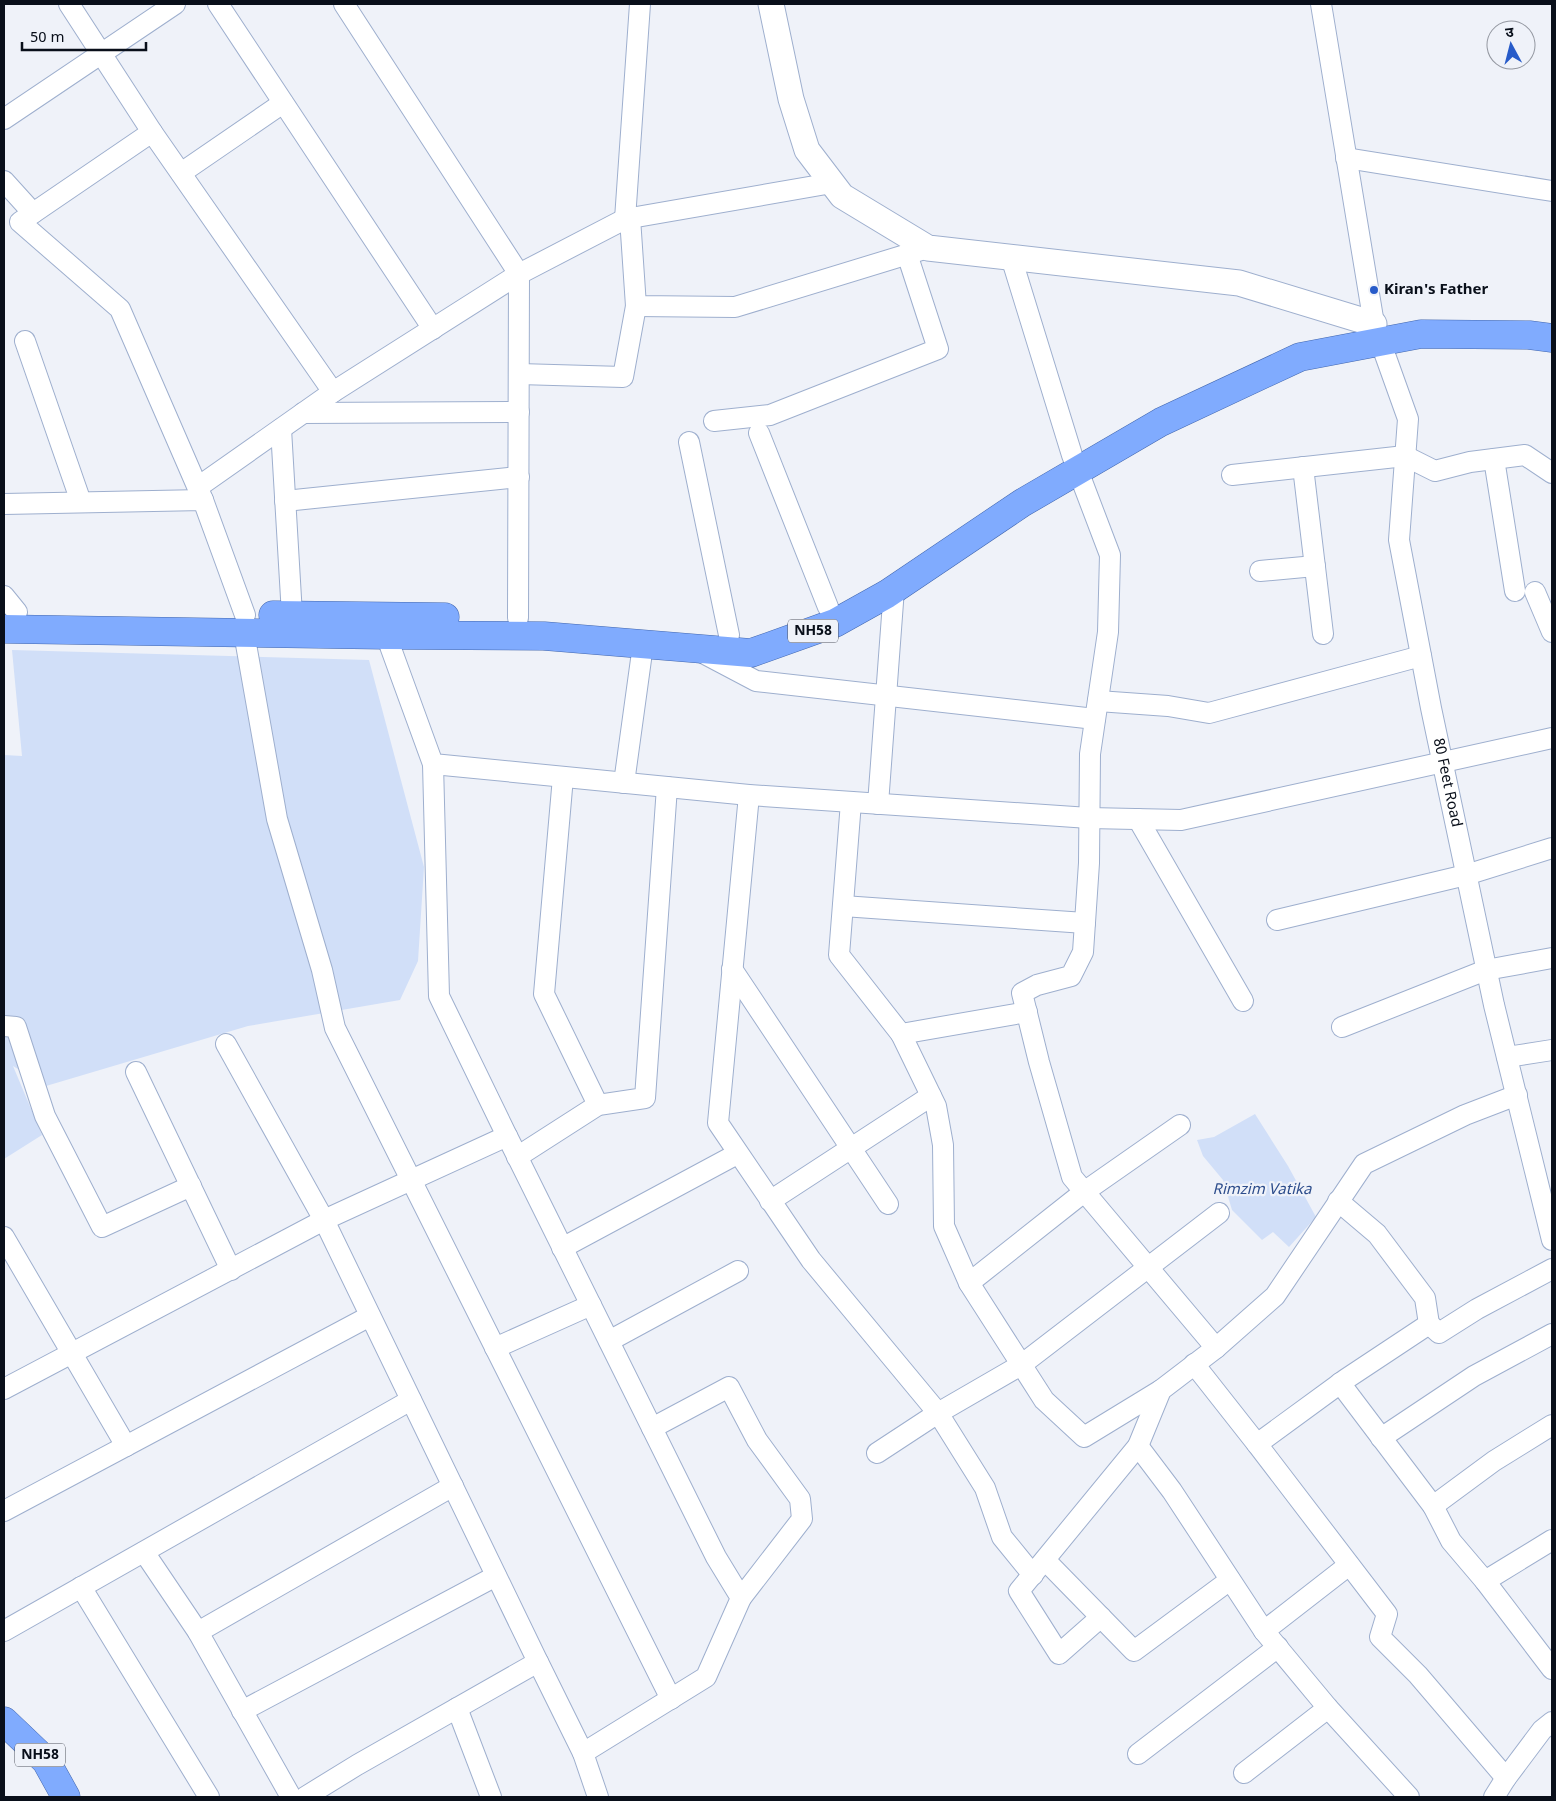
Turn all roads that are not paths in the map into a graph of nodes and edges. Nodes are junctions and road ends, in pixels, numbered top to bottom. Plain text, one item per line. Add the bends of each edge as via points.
1 (69, 4) edge
2 (175, 4) edge
3 (218, 4) edge
4 (344, 4) edge
5 (640, 4) edge
6 (771, 4) edge
7 (1321, 4) edge
8 (102, 54) junction
9 (283, 103) junction
10 (4, 119) edge
11 (152, 132) junction
12 (1346, 158) junction
13 (181, 173) junction
14 (4, 181) edge
15 (832, 183) junction
16 (1552, 191) edge
17 (32, 214) junction
18 (627, 219) junction
19 (918, 251) junction
20 (1011, 257) junction
21 (519, 274) junction
22 (636, 306) junction
23 (1552, 320) edge
24 (432, 329) junction
25 (1377, 333) junction
26 (1552, 338) edge
27 (25, 341) dead end
28 (519, 374) junction
29 (334, 392) junction
30 (519, 412) junction
31 (303, 413) junction
32 (714, 421) dead end
33 (281, 429) junction
34 (759, 433) dead end
35 (689, 442) dead end
36 (1405, 456) junction
37 (1494, 459) junction
38 (1076, 463) junction
39 (1303, 467) junction
40 (1552, 473) edge
41 (1232, 475) dead end
42 (519, 477) junction
43 (200, 494) junction
44 (285, 500) junction
45 (81, 502) junction
46 (4, 504) edge
47 (1315, 566) junction
48 (1260, 571) dead end
49 (894, 589) junction
50 (1514, 591) dead end
51 (1535, 592) dead end
52 (828, 607) junction
53 (7, 612) edge
54 (292, 615) junction
55 (518, 618) junction
56 (245, 624) junction
57 (386, 626) junction
58 (1552, 632) edge
59 (1323, 634) dead end
60 (729, 635) junction
61 (644, 645) junction
62 (697, 650) junction
63 (1421, 656) junction
64 (887, 696) junction
65 (1097, 710) junction
66 (1552, 738) edge
67 (1442, 762) junction
68 (433, 764) junction
69 (563, 777) junction
70 (624, 783) junction
71 (667, 787) junction
72 (748, 795) junction
73 (851, 802) junction
74 (878, 804) junction
75 (1089, 818) junction
76 (1138, 819) junction
77 (1552, 848) edge
78 (1466, 876) junction
79 (843, 906) junction
80 (1278, 920) dead end
81 (1085, 923) junction
82 (1552, 958) edge
83 (732, 969) junction
84 (1486, 970) junction
85 (1243, 1001) dead end
86 (1027, 1012) junction
87 (4, 1026) edge
88 (1342, 1027) dead end
89 (901, 1034) junction
90 (226, 1044) dead end
91 (1552, 1050) edge
92 (1507, 1057) junction
93 (136, 1072) dead end
94 (1516, 1095) junction
95 (931, 1096) junction
96 (598, 1105) junction
97 (1180, 1125) dead end
98 (507, 1136) junction
99 (851, 1147) junction
100 (737, 1154) junction
101 (518, 1157) junction
102 (412, 1180) junction
103 (190, 1186) junction
104 (1084, 1192) junction
105 (1338, 1201) junction
106 (770, 1202) junction
107 (888, 1204) dead end
108 (1218, 1213) dead end
109 (324, 1220) junction
110 (1552, 1234) edge
111 (4, 1237) edge
112 (562, 1248) junction
113 (1146, 1268) junction
114 (1552, 1269) edge
115 (231, 1270) junction
116 (738, 1271) dead end
117 (969, 1283) junction
118 (591, 1305) junction
119 (370, 1316) junction
120 (1429, 1324) junction
121 (1552, 1334) edge
122 (609, 1341) junction
123 (496, 1348) junction
124 (1216, 1348) junction
125 (72, 1354) junction
126 (1194, 1364) junction
127 (1021, 1365) junction
128 (730, 1381) dead end
129 (1340, 1383) junction
130 (4, 1388) edge
131 (1161, 1390) junction
132 (411, 1400) junction
133 (938, 1413) junction
134 (1552, 1426) edge
135 (651, 1427) junction
136 (1381, 1438) junction
137 (1256, 1444) junction
138 (126, 1446) junction
139 (1138, 1446) junction
140 (877, 1454) dead end
141 (453, 1486) junction
142 (1434, 1506) junction
143 (4, 1511) edge
144 (1552, 1540) edge
145 (144, 1552) junction
146 (1349, 1565) junction
147 (1039, 1567) junction
148 (496, 1576) junction
149 (1230, 1580) junction
150 (1485, 1581) junction
151 (81, 1587) junction
152 (741, 1598) junction
153 (1101, 1617) junction
154 (4, 1631) edge
155 (1264, 1631) junction
156 (198, 1632) junction
157 (1278, 1647) junction
158 (538, 1662) junction
159 (1552, 1669) edge
160 (671, 1698) junction
161 (457, 1708) junction
162 (1328, 1708) junction
163 (242, 1712) junction
164 (4, 1721) edge
165 (1552, 1722) edge
166 (583, 1753) junction
167 (1138, 1754) dead end
168 (1244, 1773) dead end
169 (1506, 1778) junction
170 (66, 1797) edge
171 (208, 1797) edge
172 (291, 1797) edge
173 (304, 1797) edge
174 (491, 1797) edge
175 (598, 1797) edge
176 (1409, 1797) edge
177 (1494, 1797) edge

1 - 8 street
2 - 8 street
3 - 9 street
4 - 21 street
5 - 18 street
6 - 15 street via 791,99 807,150
7 - 12 street, 80 Feet Road
8 - 10 street
8 - 11 street
9 - 13 street
9 - 24 street
11 - 13 street
11 - 17 street
12 - 16 street
12 - 25 street, 80 Feet Road
13 - 29 street
14 - 17 street
15 - 18 street
15 - 19 street via 842,196
17 - 43 street via 20,222 120,309
18 - 21 street
18 - 22 street
19 - 20 street
19 - 22 street via 734,306
19 - 32 street via 938,349 770,415
20 - 25 street via 1239,283
20 - 38 street
21 - 24 street
21 - 28 street
22 - 28 street via 623,377
23 - 25 highway, NH58 via 1420,317
24 - 29 street
25 - 26 highway, NH58
25 - 36 street, 80 Feet Road via 1408,418
25 - 38 highway, NH58 via 1300,357
27 - 45 street
28 - 30 street
29 - 31 street
30 - 31 street
30 - 42 street
31 - 33 street
33 - 43 street
33 - 44 street
34 - 52 street
35 - 60 street
36 - 37 street via 1435,471
36 - 39 street
36 - 63 street, 80 Feet Road via 1399,540
37 - 40 street via 1525,455
37 - 50 street
38 - 49 highway, NH58
38 - 52 highway, NH58 via 1013,489 878,579
38 - 65 street via 1110,555 1108,632
39 - 41 street
39 - 47 street
42 - 44 street
42 - 55 street
43 - 45 street
43 - 56 street
44 - 54 street
45 - 46 street
47 - 48 street
47 - 59 street
49 - 62 highway, NH58 via 836,623 751,653
49 - 64 street
51 - 58 street
52 - 60 highway, NH58 via 748,636
53 - 56 highway, NH58
54 - 56 highway, NH58
54 - 57 highway, NH58
55 - 57 highway, NH58
55 - 60 highway, NH58
56 - 57 highway, NH58
56 - 102 street via 278,818 322,970 335,1028
57 - 61 highway, NH58
57 - 68 street
61 - 62 highway, NH58
61 - 70 street
62 - 64 street via 756,681
63 - 65 street via 1209,713 1168,706
63 - 67 street, 80 Feet Road
64 - 65 street
64 - 74 street
65 - 75 street via 1090,754
66 - 67 street
67 - 76 street via 1181,820
67 - 78 street, 80 Feet Road
68 - 69 street
68 - 98 street via 439,996
69 - 70 street
69 - 96 street via 544,994
70 - 71 street
71 - 72 street
71 - 96 street via 645,1098
72 - 73 street
72 - 83 street
73 - 74 street
73 - 79 street
74 - 75 street
75 - 76 street
75 - 81 street
76 - 85 street
77 - 78 street
78 - 80 street
78 - 84 street, 80 Feet Road
79 - 81 street
79 - 89 street via 839,955
81 - 86 street via 1083,952 1072,976 1037,985 1022,993
82 - 84 street
83 - 99 street
83 - 100 street via 718,1123
84 - 88 street
84 - 92 street, 80 Feet Road
86 - 89 street
86 - 104 street via 1072,1177
87 - 103 street via 16,1027 45,1116 102,1227
89 - 95 street
90 - 109 street
91 - 92 street
92 - 94 street, 80 Feet Road
93 - 103 street
94 - 105 street via 1465,1115 1364,1164
94 - 110 street, 80 Feet Road
95 - 99 street
95 - 117 street via 943,1145 944,1226
96 - 101 street
97 - 104 street
98 - 101 street
98 - 102 street
99 - 106 street
99 - 107 street
100 - 106 street
100 - 112 street
101 - 112 street
102 - 109 street
102 - 123 street
103 - 115 street
104 - 113 street
104 - 117 street
105 - 120 street via 1377,1234 1425,1298
105 - 124 street via 1275,1296
106 - 133 street via 811,1260
108 - 113 street
109 - 115 street
109 - 119 street
111 - 125 street
112 - 118 street
113 - 124 street
113 - 127 street
114 - 120 street via 1438,1333
115 - 125 street
116 - 122 street
117 - 127 street
118 - 122 street
118 - 123 street
119 - 132 street
119 - 138 street
120 - 129 street
121 - 136 street via 1474,1376
122 - 135 street
123 - 160 street
124 - 126 street
125 - 130 street
125 - 138 street
126 - 131 street
126 - 137 street
127 - 131 street via 1044,1400 1084,1436
127 - 133 street
128 - 135 street
129 - 136 street
129 - 137 street
131 - 139 street
132 - 141 street
132 - 145 street
133 - 140 street
133 - 147 street via 985,1488 1002,1538
134 - 142 street via 1494,1461
135 - 152 street via 716,1557
135 - 152 street via 729,1386 757,1440 800,1499 802,1519
136 - 142 street
137 - 146 street
138 - 143 street
139 - 147 street
139 - 149 street via 1172,1491
141 - 148 street
141 - 156 street
142 - 150 street via 1451,1542
144 - 150 street
145 - 151 street
145 - 156 street
146 - 155 street
146 - 169 street via 1387,1614 1380,1637 1418,1675
147 - 153 street
147 - 153 street via 1019,1591 1059,1654
148 - 158 street
148 - 163 street
149 - 153 street via 1134,1651
149 - 155 street
150 - 159 street
151 - 154 street
151 - 171 street
152 - 160 street via 706,1677
155 - 157 street
156 - 163 street
157 - 162 street
157 - 167 street
158 - 161 street
158 - 166 street
160 - 166 street
161 - 173 street
161 - 174 street
162 - 168 street
162 - 176 street
163 - 172 street
164 - 170 highway, NH58 via 46,1762
165 - 169 street via 1542,1730
166 - 175 street
169 - 177 street

